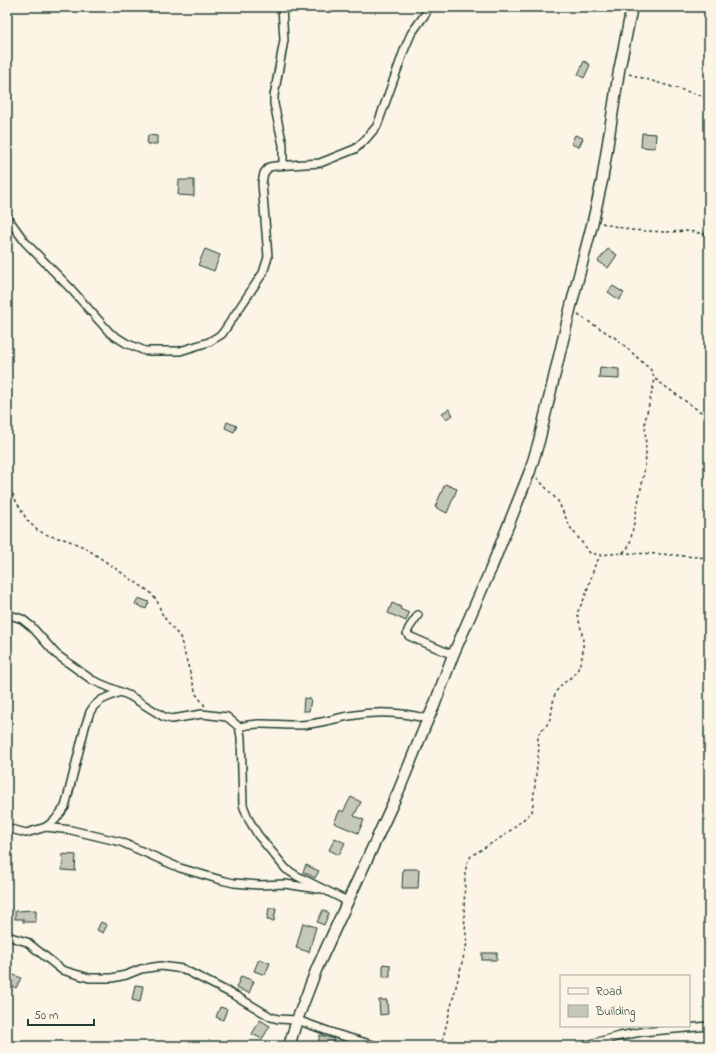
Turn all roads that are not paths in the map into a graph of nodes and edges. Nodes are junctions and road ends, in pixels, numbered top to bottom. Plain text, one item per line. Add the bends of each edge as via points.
1 (282, 7) edge
2 (428, 7) edge
3 (632, 7) edge
4 (283, 165) junction
5 (7, 217) edge
6 (7, 614) edge
7 (418, 615) dead end
8 (453, 655) junction
9 (120, 692) junction
10 (428, 719) junction
11 (239, 727) junction
12 (46, 827) junction
13 (7, 828) edge
14 (328, 891) junction
15 (347, 901) junction
16 (7, 936) edge
17 (297, 1020) junction
18 (709, 1026) edge
19 (289, 1046) edge
20 (377, 1046) edge
21 (583, 1046) edge

1 - 4 street via 284,40 274,104 283,145
2 - 4 street via 411,34 377,126 365,140 355,149 320,163
3 - 8 main road via 602,181 539,441 530,471 490,571
4 - 5 street via 269,167 264,173 262,183 268,257 263,273 222,334 210,342 180,351 145,351 110,333 25,242
6 - 9 street via 32,626 56,654 92,680
7 - 8 street via 409,628 409,636
8 - 10 main road
9 - 11 street via 164,717 213,715 227,717
9 - 12 street via 101,700 90,712 65,807
10 - 11 street via 411,715 374,713 302,724 255,724
10 - 15 main road
11 - 14 street via 243,805 249,820 286,869
12 - 13 street via 26,832
12 - 14 street via 122,842 180,868 234,883 286,884
14 - 15 street
15 - 17 main road
16 - 17 street via 27,942 62,970 89,978 112,978 153,966 170,966 183,969 271,1017
17 - 19 main road
17 - 20 street
18 - 21 street via 641,1032

